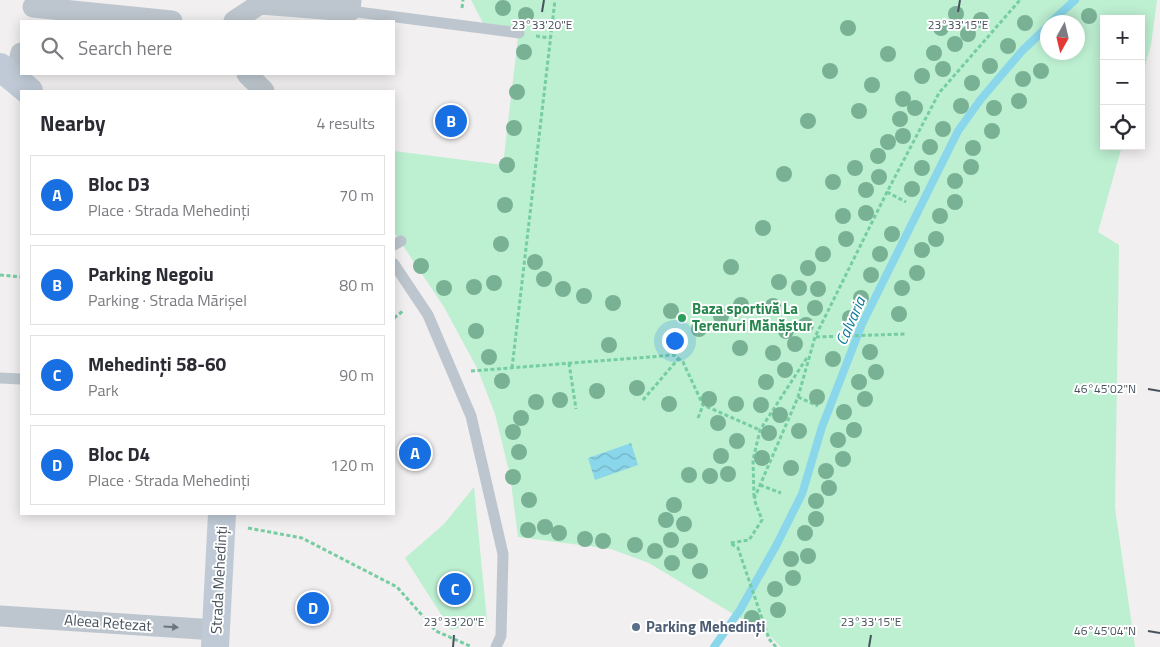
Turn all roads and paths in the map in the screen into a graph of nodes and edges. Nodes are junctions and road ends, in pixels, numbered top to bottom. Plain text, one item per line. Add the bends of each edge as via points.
1 (555, 0) edge
2 (1020, 0) edge
3 (350, 5) edge
4 (32, 9) edge
5 (163, 20) edge
6 (236, 20) edge
7 (519, 33) dead end
8 (248, 75) edge
9 (263, 90) edge
10 (886, 192) junction
11 (906, 202) dead end
12 (395, 266) edge
13 (0, 275) edge
14 (20, 277) edge
15 (904, 334) dead end
16 (815, 337) junction
17 (811, 351) junction
18 (679, 358) junction
19 (569, 363) junction
20 (512, 368) junction
21 (452, 373) junction
22 (0, 378) edge
23 (20, 380) edge
24 (798, 398) junction
25 (643, 400) dead end
26 (703, 405) junction
27 (818, 406) dead end
28 (576, 409) dead end
29 (698, 418) dead end
30 (760, 430) junction
31 (760, 484) junction
32 (781, 493) dead end
33 (754, 498) junction
34 (222, 515) edge
35 (0, 616) edge
36 (216, 639) edge
37 (472, 647) edge
38 (496, 647) edge
39 (776, 647) edge

1 - 20 path
2 - 10 path via 939,93
3 - 6 street via 260,4
3 - 7 lane
4 - 5 street
8 - 9 street
10 - 11 path
10 - 16 path
12 - 21 lane via 428,315
13 - 14 path
15 - 16 path
16 - 17 path
17 - 24 path
17 - 30 path
18 - 19 path via 674,355
18 - 25 path
18 - 26 path
19 - 20 path
19 - 28 path
20 - 21 path
21 - 38 lane via 471,416 504,554 501,636
22 - 23 lane
24 - 27 path
24 - 31 path
26 - 29 path
26 - 30 path
30 - 33 path via 753,460
31 - 32 path
31 - 33 path
33 - 39 path via 762,520 749,540 730,543 738,548 769,639
34 - 36 street, Strada Mehedinți
34 - 37 path via 244,528 302,538 354,564 397,587 436,631
35 -> 36 street, Aleea Retezat

